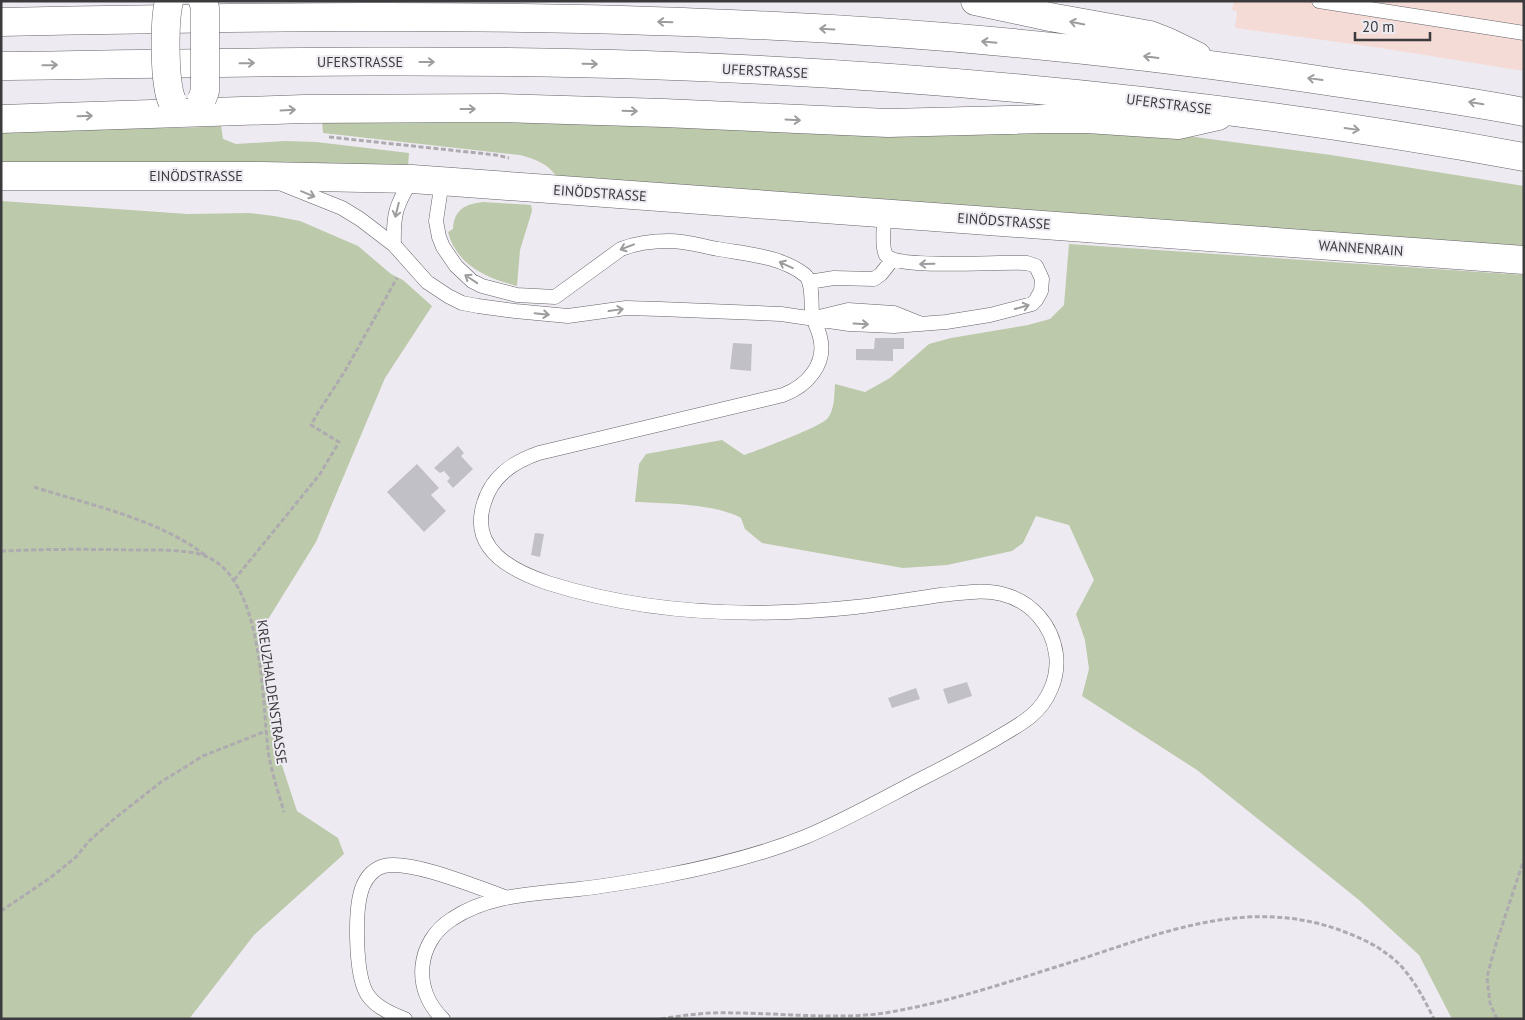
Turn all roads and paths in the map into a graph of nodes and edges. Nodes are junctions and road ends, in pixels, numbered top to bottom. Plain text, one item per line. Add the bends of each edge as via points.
1 (169, 1) edge
2 (203, 1) edge
3 (975, 1) edge
4 (1319, 1) edge
5 (1, 22) edge
6 (1524, 33) edge
7 (1216, 65) junction
8 (1, 66) edge
9 (187, 104) junction
10 (1234, 112) junction
11 (1524, 112) edge
12 (1, 119) edge
13 (327, 137) dead end
14 (1524, 157) edge
15 (512, 159) dead end
16 (1, 176) edge
17 (262, 176) junction
18 (412, 179) junction
19 (442, 181) junction
20 (885, 213) junction
21 (1198, 236) joint
22 (394, 245) junction
23 (408, 260) junction
24 (892, 260) junction
25 (1524, 260) edge
26 (809, 282) junction
27 (813, 318) junction
28 (34, 486) dead end
29 (1, 551) edge
30 (205, 556) junction
31 (234, 580) junction
32 (266, 731) junction
33 (284, 812) dead end
34 (1524, 859) edge
35 (505, 897) junction
36 (1, 911) edge
37 (405, 1019) edge
38 (443, 1019) edge
39 (661, 1019) edge
40 (1434, 1019) edge
41 (1497, 1019) edge

1 - 9 main road, bridge via 168,90
2 - 9 main road, bridge via 205,91
7 -> 3 main road via 1150,35
4 - 6 lane
7 -> 5 main road via 929,36 720,23 374,17
11 -> 7 main road
8 -> 10 main road, UFERSTRASSE via 395,62 644,65 891,78
9 -> 10 main road via 314,109 519,109 888,123 1087,119 1170,125
12 -> 9 main road
10 -> 14 main road, UFERSTRASSE
13 - 15 path
16 - 17 main road, EINÖDSTRASSE
17 - 18 main road, EINÖDSTRASSE
17 -> 22 lane via 342,208
18 - 19 main road, EINÖDSTRASSE
18 -> 22 lane via 397,207
19 - 20 main road, EINÖDSTRASSE
26 -> 19 lane via 804,275 768,258 669,241 635,244 621,249 554,297 493,290 462,273 443,247 436,221
20 - 21 main road, EINÖDSTRASSE
20 - 24 lane via 884,249
21 - 25 main road, WANNENRAIN
22 - 23 lane
23 -> 27 lane via 437,290 478,306 568,316 626,308
23 - 31 path via 311,425 339,442 320,474
24 - 26 lane via 874,279 834,278
27 -> 24 lane via 848,324 894,326 946,322 1032,304 1042,285 1036,266 1028,263 913,264
26 - 27 lane
27 - 35 lane via 821,344 820,359 813,373 792,392 538,453 502,472 483,505 482,530 488,544 507,564 539,580 587,594 672,608 796,612 970,592 992,592 1012,597 1036,613 1054,644 1056,671 1045,701 1021,724 952,763 788,843 667,875
28 - 30 path via 153,525
29 - 30 path, KREUZHALDENSTRASSE via 170,550
30 - 31 path, KREUZHALDENSTRASSE
31 - 32 path, KREUZHALDENSTRASSE via 255,632
32 - 33 path, KREUZHALDENSTRASSE via 271,768
32 - 36 path via 203,756 161,782 114,819 50,878
34 - 41 path via 1487,977 1490,1003
35 - 37 lane via 404,865 382,866 367,877 358,909 359,971 364,988 374,1002
35 - 38 lane via 477,905 456,916 439,930 428,948 422,984 429,1002
39 - 40 path via 730,1012 831,1017 885,1014 958,997 1178,928 1225,918 1263,916 1316,923 1373,944 1390,955 1408,974

